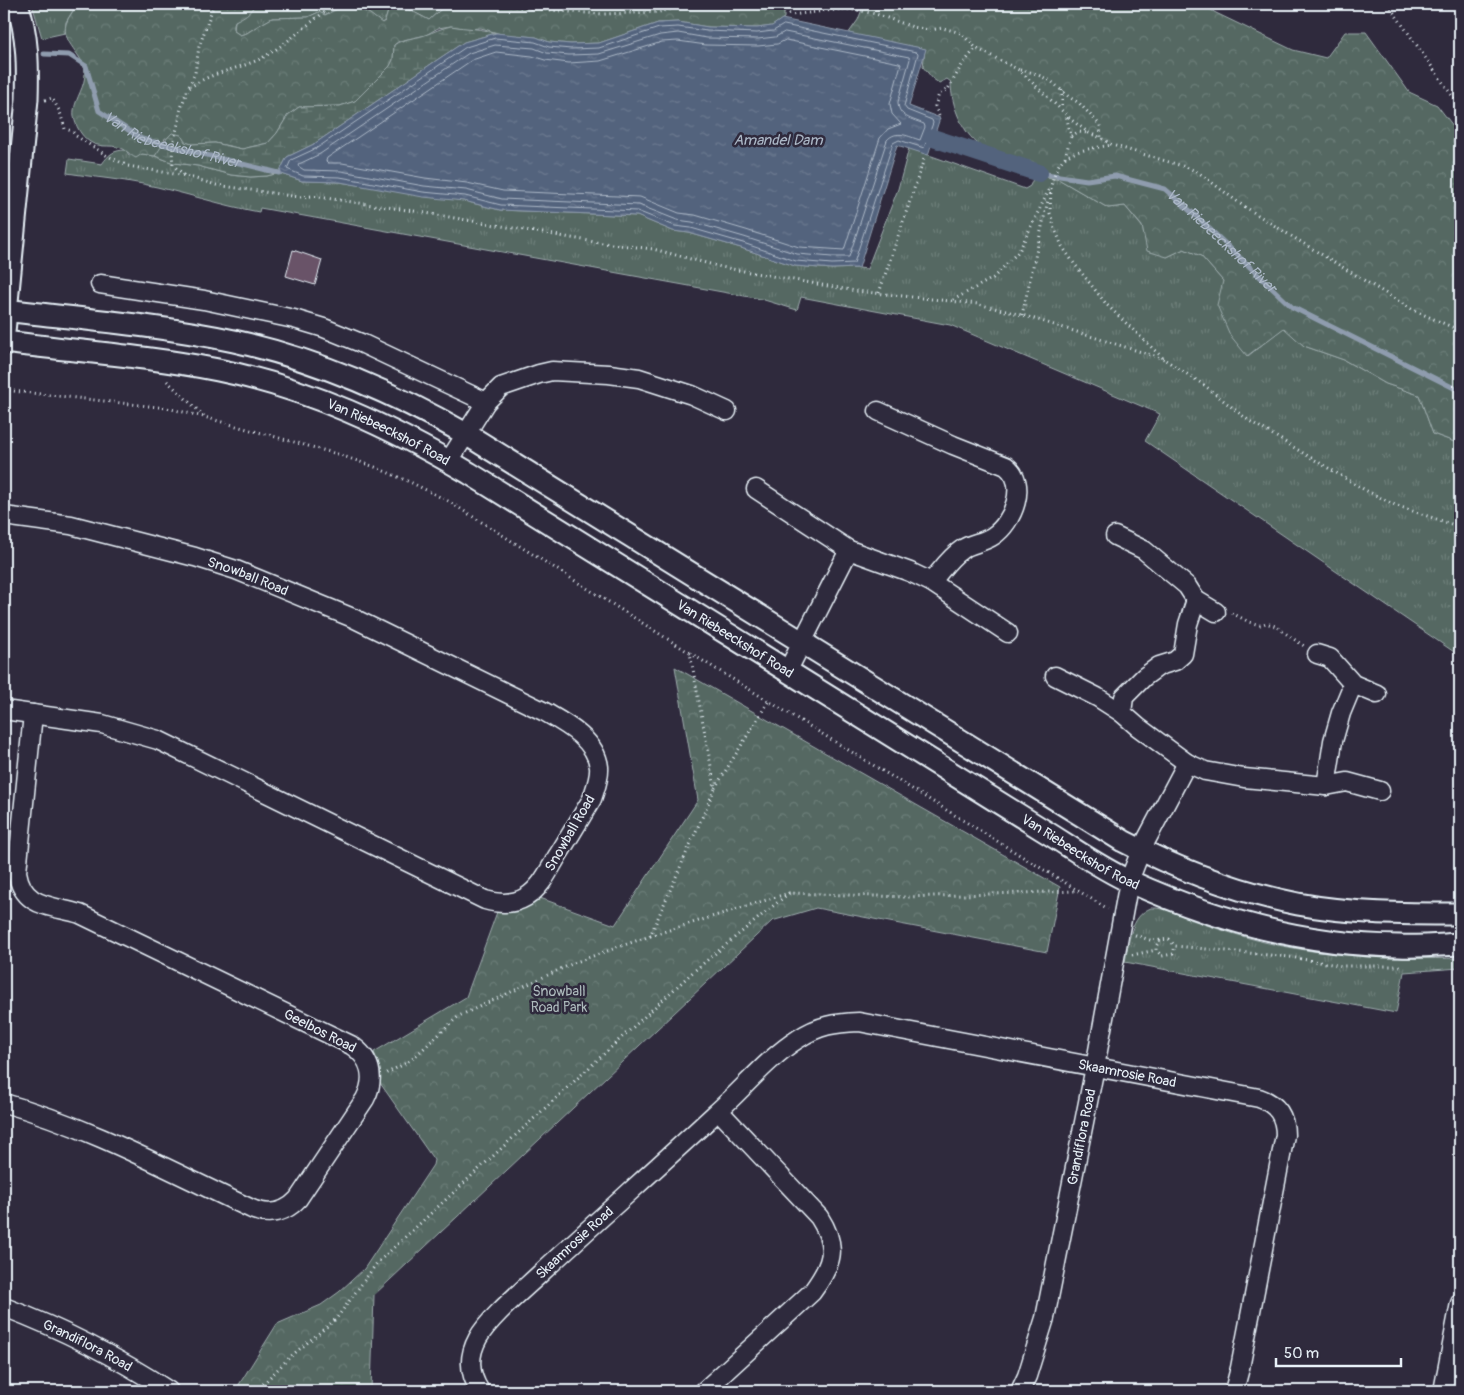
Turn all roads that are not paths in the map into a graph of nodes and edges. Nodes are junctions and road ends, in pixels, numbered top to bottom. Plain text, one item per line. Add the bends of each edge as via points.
1 (17, 4) edge
2 (100, 284) dead end
3 (5, 311) edge
4 (4, 332) edge
5 (4, 342) edge
6 (486, 402) junction
7 (726, 410) dead end
8 (878, 411) dead end
9 (466, 434) junction
10 (449, 461) junction
11 (756, 488) dead end
12 (4, 516) edge
13 (1115, 536) dead end
14 (849, 550) junction
15 (931, 582) junction
16 (1196, 600) junction
17 (1216, 612) road end
18 (1008, 633) dead end
19 (803, 642) junction
20 (1317, 654) road end
21 (788, 670) junction
22 (1055, 676) dead end
23 (1353, 684) junction
24 (1377, 694) dead end
25 (4, 710) edge
26 (1122, 713) junction
27 (34, 714) junction
28 (1187, 762) junction
29 (1326, 786) junction
30 (1380, 791) dead end
31 (1141, 850) junction
32 (1129, 882) junction
33 (1460, 914) edge
34 (1460, 944) edge
35 (1095, 1066) junction
36 (4, 1103) edge
37 (718, 1111) junction
38 (1460, 1303) edge
39 (4, 1307) edge
40 (169, 1391) edge
41 (480, 1391) edge
42 (704, 1391) edge
43 (1020, 1391) edge
44 (1234, 1391) edge
45 (1443, 1391) edge

1 - 3 street via 27,63 26,99
2 - 6 street via 204,300 324,328
3 - 4 street
3 - 9 street via 162,328 268,350 361,383
5 - 10 street, Van Riebeeckshof Road via 162,360 242,376 346,410 387,427
6 - 7 street via 501,387 552,371 639,378
6 - 9 street
8 - 15 street via 1006,466 1016,478 1016,499 997,533 963,548
9 - 10 street
9 - 19 street
10 - 21 street, Van Riebeeckshof Road
11 - 14 street
12 - 27 street, Snowball Road via 71,525 195,557 236,570 353,618 567,725 593,750 599,767 598,782 592,798 539,886 516,902 495,903 158,740 102,724
13 - 16 street via 1144,550 1163,565 1187,586
14 - 15 street
14 - 19 street
15 - 18 street
16 - 17 street
16 - 26 street via 1183,654 1144,677 1124,698
19 - 21 street
19 - 31 street
20 - 23 street via 1330,658
21 - 32 street, Van Riebeeckshof Road
22 - 26 street
23 - 24 street
23 - 29 street via 1333,741
25 - 27 street, Snowball Road
26 - 28 street
27 - 36 street, Geelbos Road via 17,872 19,885 25,894 44,905 80,914 351,1044 368,1063 371,1081 365,1099 298,1198 288,1208 272,1213 254,1210 95,1136
28 - 29 street via 1205,771 1244,778
28 - 31 street, Grandiflora Road
29 - 30 street via 1347,782
31 - 32 street, Grandiflora Road
31 - 33 street via 1223,884 1298,904 1387,914
32 - 34 street, Van Riebeeckshof Road via 1229,919 1301,936 1376,945
32 - 35 street, Grandiflora Road
35 - 37 street, Skaamrosie Road via 859,1022 836,1023 798,1039
35 - 43 street, Grandiflora Road via 1045,1318
35 - 44 street, Skaamrosie Road via 1259,1098 1274,1105 1283,1119 1285,1135
37 - 41 street, Skaamrosie Road via 494,1318 478,1337 472,1351 470,1366
37 - 42 street via 819,1218 828,1231 832,1247 823,1278 812,1292
38 - 45 street
39 - 40 street, Grandiflora Road via 74,1336

